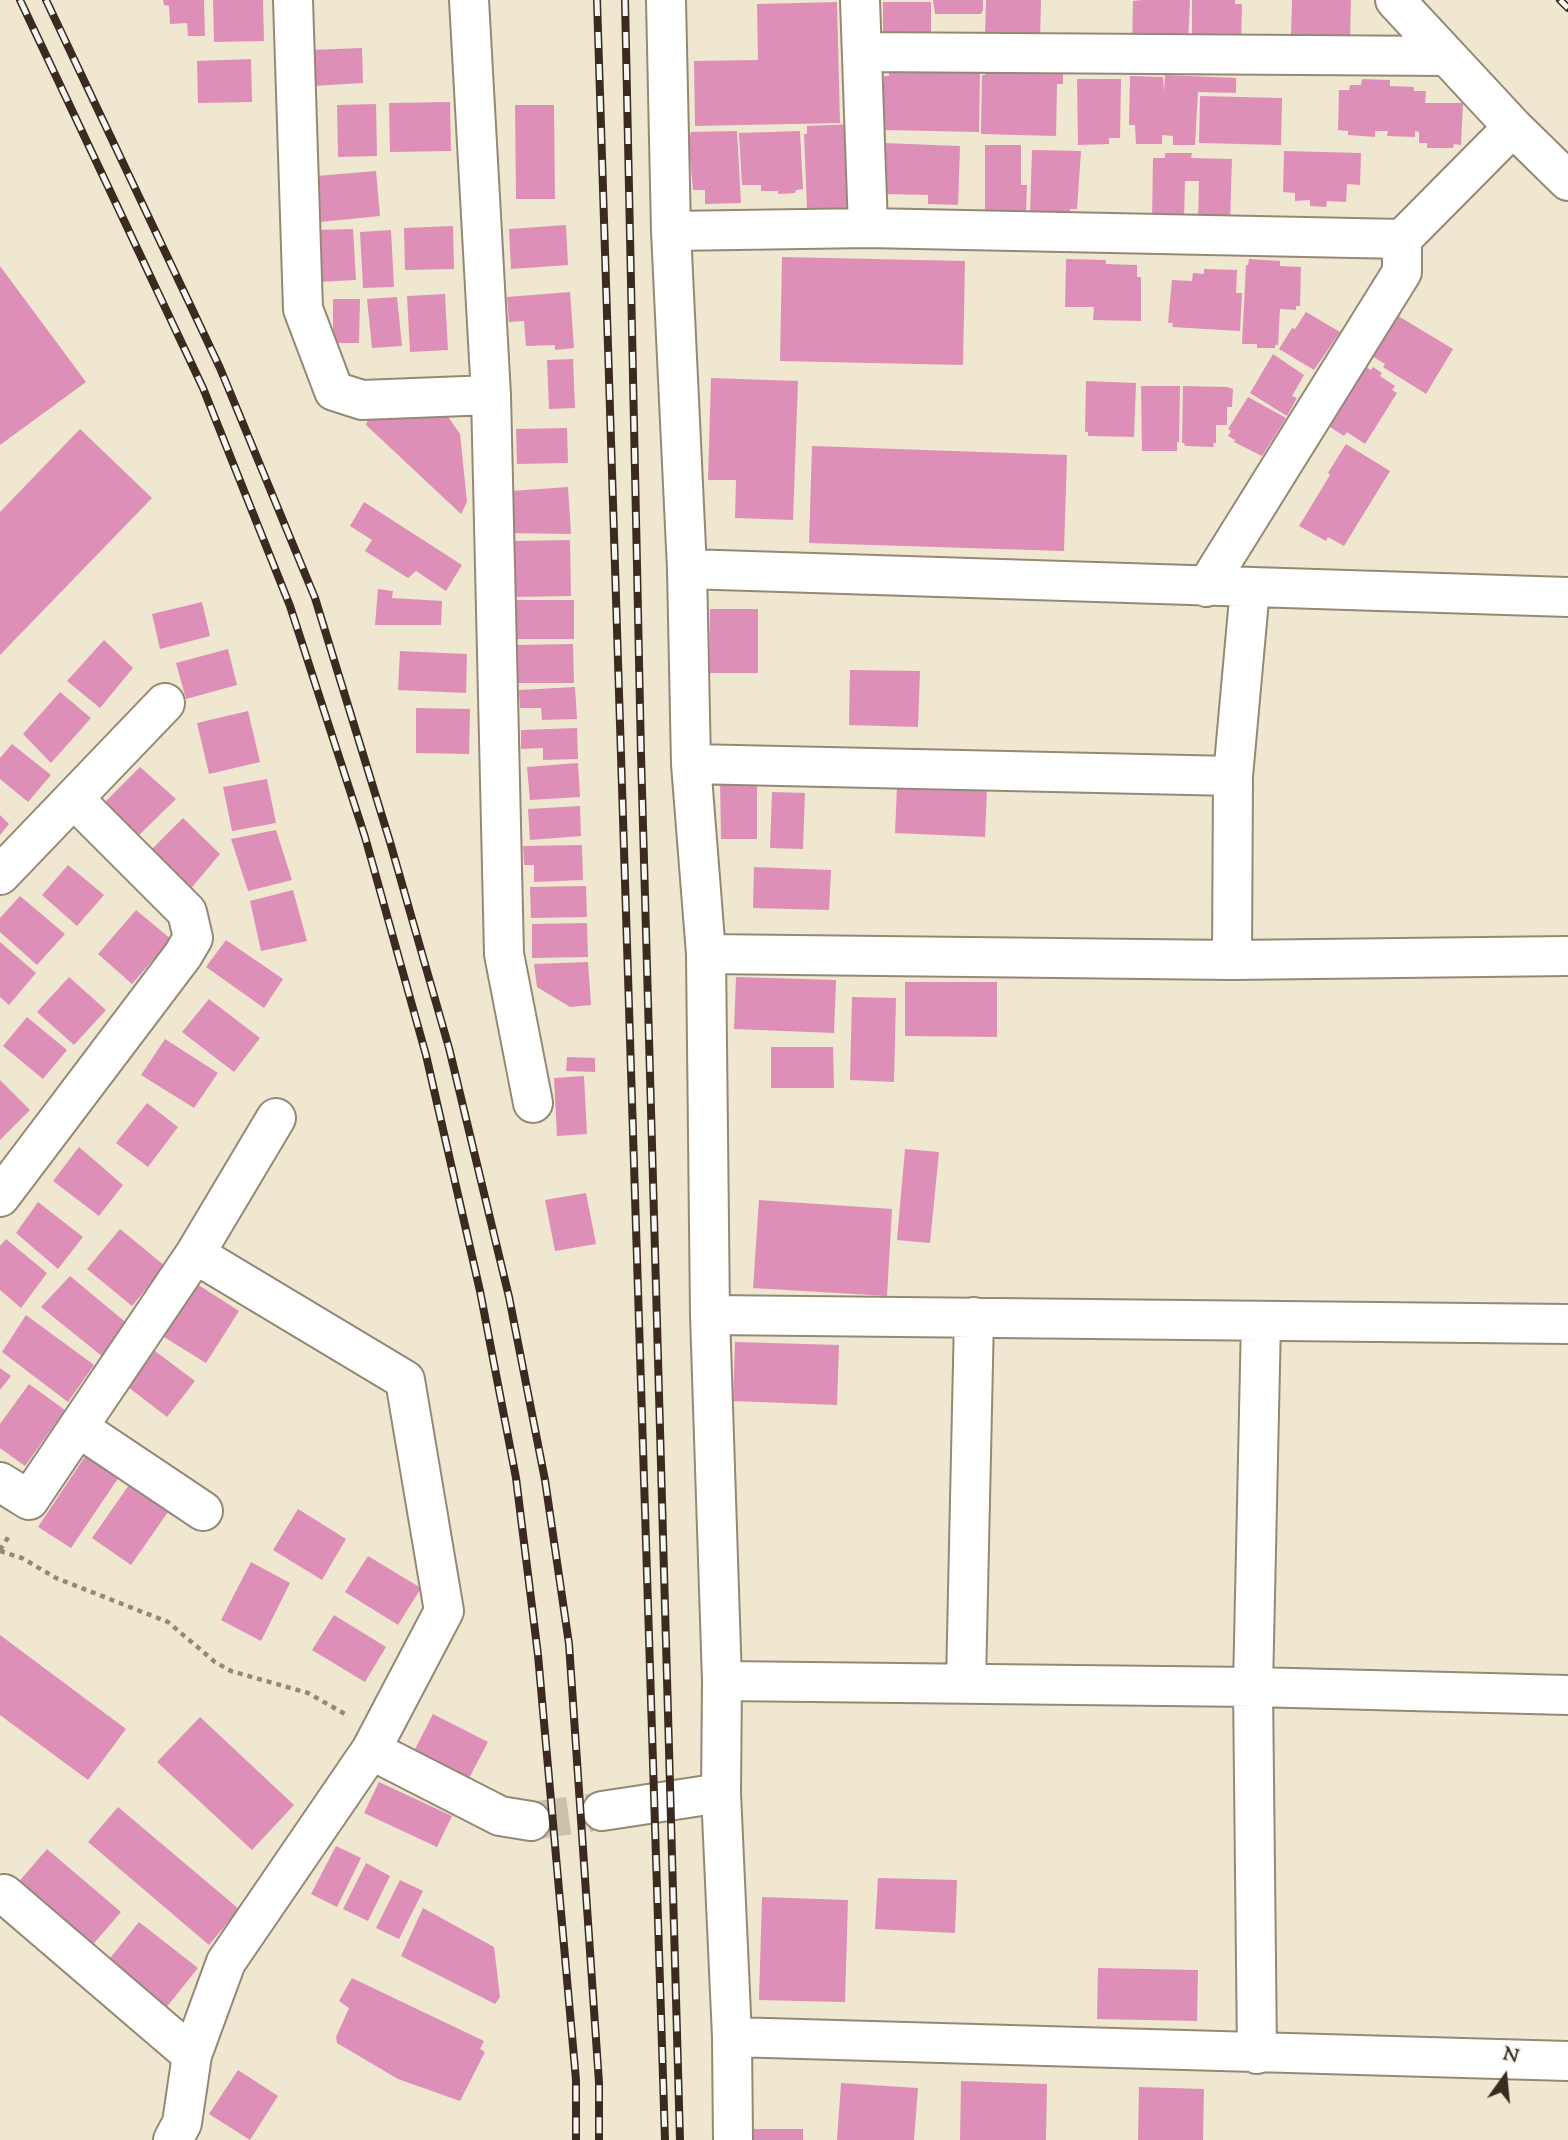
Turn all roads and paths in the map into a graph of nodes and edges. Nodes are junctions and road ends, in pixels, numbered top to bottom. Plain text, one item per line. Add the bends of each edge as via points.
1 (293, 0) edge
2 (469, 0) edge
3 (666, 0) edge
4 (860, 0) edge
5 (1395, 0) edge
6 (863, 52) junction
7 (1447, 56) junction
8 (1513, 127) junction
9 (1568, 181) edge
10 (868, 228) junction
11 (671, 231) junction
12 (1402, 239) junction
13 (491, 395) junction
14 (687, 569) junction
15 (1206, 587) junction
16 (1250, 588) junction
17 (1568, 597) edge
18 (164, 703) dead end
19 (691, 764) junction
20 (1233, 776) junction
21 (74, 799) junction
22 (0, 875) edge
23 (706, 954) junction
24 (1568, 956) edge
25 (1233, 960) junction
26 (533, 1104) dead end
27 (276, 1118) dead end
28 (0, 1197) edge
29 (195, 1254) junction
30 (710, 1315) junction
31 (974, 1317) junction
32 (1261, 1321) junction
33 (1568, 1324) edge
34 (79, 1428) junction
35 (0, 1482) edge
36 (203, 1511) dead end
37 (0, 1551) edge
38 (722, 1681) junction
39 (966, 1683) junction
40 (1253, 1686) junction
41 (1568, 1695) edge
42 (371, 1750) junction
43 (721, 1793) junction
44 (602, 1811) tunnel mouth
45 (531, 1821) tunnel mouth
46 (4, 1894) dead end
47 (732, 2037) junction
48 (1257, 2054) junction
49 (192, 2055) junction
50 (1568, 2061) edge
51 (187, 2134) edge
52 (733, 2140) edge

1 - 13 street via 303,309 334,391 362,400
2 - 13 street
3 - 11 street
4 - 6 street
5 - 7 street
6 - 7 street
6 - 10 street
7 - 8 street
8 - 9 street
8 - 12 street
10 - 11 street
10 - 12 street
11 - 14 street
12 - 15 street via 1402,272
13 - 26 street via 504,954
14 - 15 street
14 - 19 street
15 - 16 street
16 - 17 street
16 - 20 street
18 - 21 street
19 - 20 street
19 - 23 street
20 - 25 street
21 - 22 street
21 - 28 street via 187,912 193,938
23 - 25 street
23 - 30 street
24 - 25 street
27 - 29 street
29 - 34 street
29 - 42 street via 405,1380 444,1611
30 - 31 street
30 - 38 street
31 - 32 street
31 - 39 street
32 - 33 street
32 - 40 street
34 - 35 street via 29,1500
34 - 36 street
37 - 42 path via 168,1622 231,1671 308,1693 357,1722
38 - 39 street
38 - 43 street
39 - 40 street
40 - 41 street
40 - 48 street
42 - 45 street via 500,1816
42 - 49 street via 226,1962
43 - 44 street
43 - 47 street
46 - 49 street
47 - 48 street
47 - 52 street
48 - 50 street
49 - 51 street

